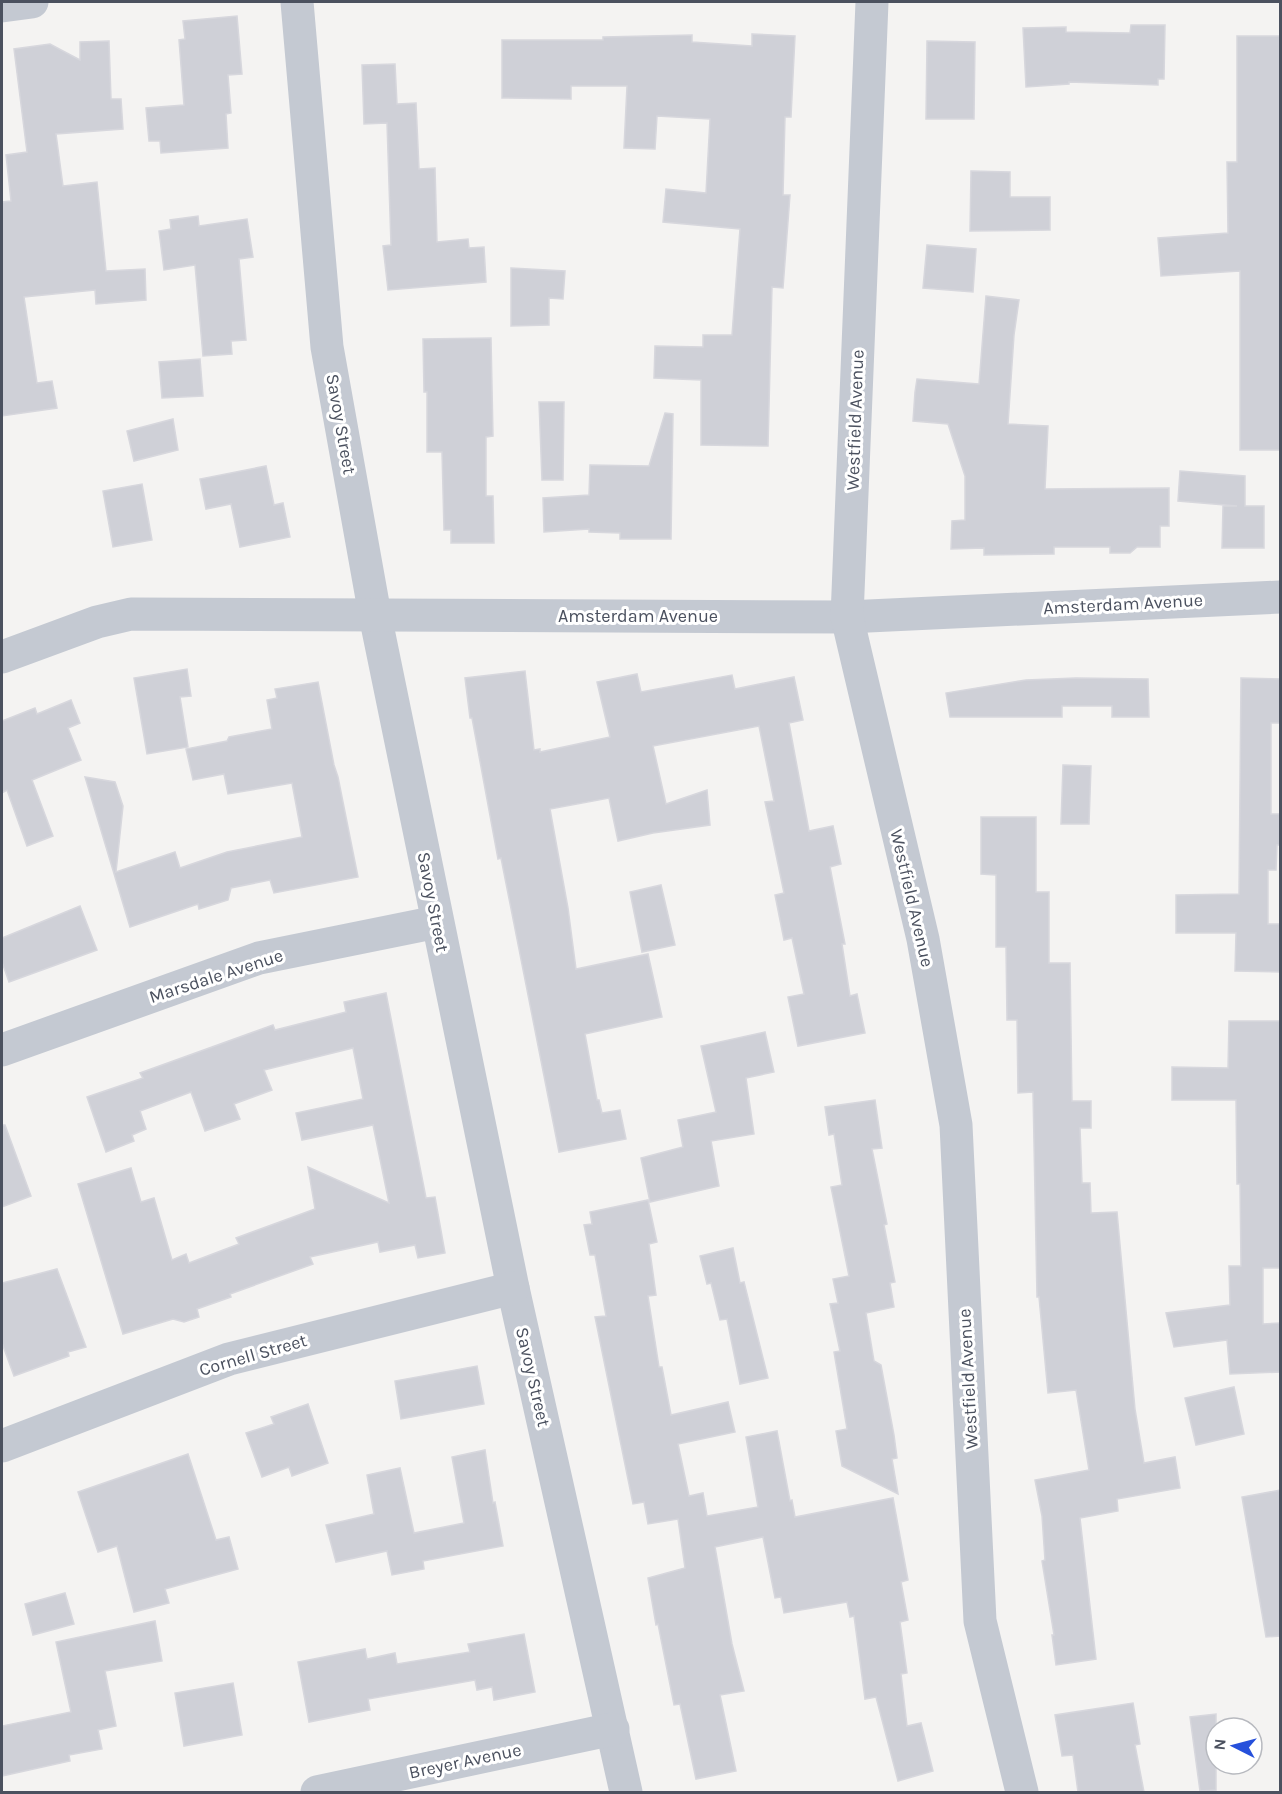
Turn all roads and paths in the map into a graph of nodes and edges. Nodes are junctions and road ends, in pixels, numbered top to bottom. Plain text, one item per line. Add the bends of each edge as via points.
1 (32, 2) edge
2 (297, 2) edge
3 (872, 2) edge
4 (2, 6) edge
5 (1281, 597) edge
6 (375, 615) junction
7 (847, 617) junction
8 (2, 657) edge
9 (437, 922) junction
10 (2, 1050) edge
11 (513, 1288) junction
12 (2, 1446) edge
13 (613, 1729) junction
14 (317, 1792) edge
15 (626, 1792) edge
16 (1022, 1792) edge

1 - 4 street
2 - 6 street, Savoy Street via 327,347
3 - 7 street, Westfield Avenue
5 - 7 street, Amsterdam Avenue
6 - 7 street, Amsterdam Avenue
6 - 8 street, Amsterdam Avenue via 132,614 97,622
6 - 9 street, Savoy Street
7 - 16 street, Westfield Avenue via 923,939 956,1125 980,1621
9 - 10 street, Marsdale Avenue via 259,958
9 - 11 street, Savoy Street
11 - 12 street, Cornell Street via 229,1359
11 - 13 street, Savoy Street
13 - 14 street, Breyer Avenue
13 - 15 street, Savoy Street

